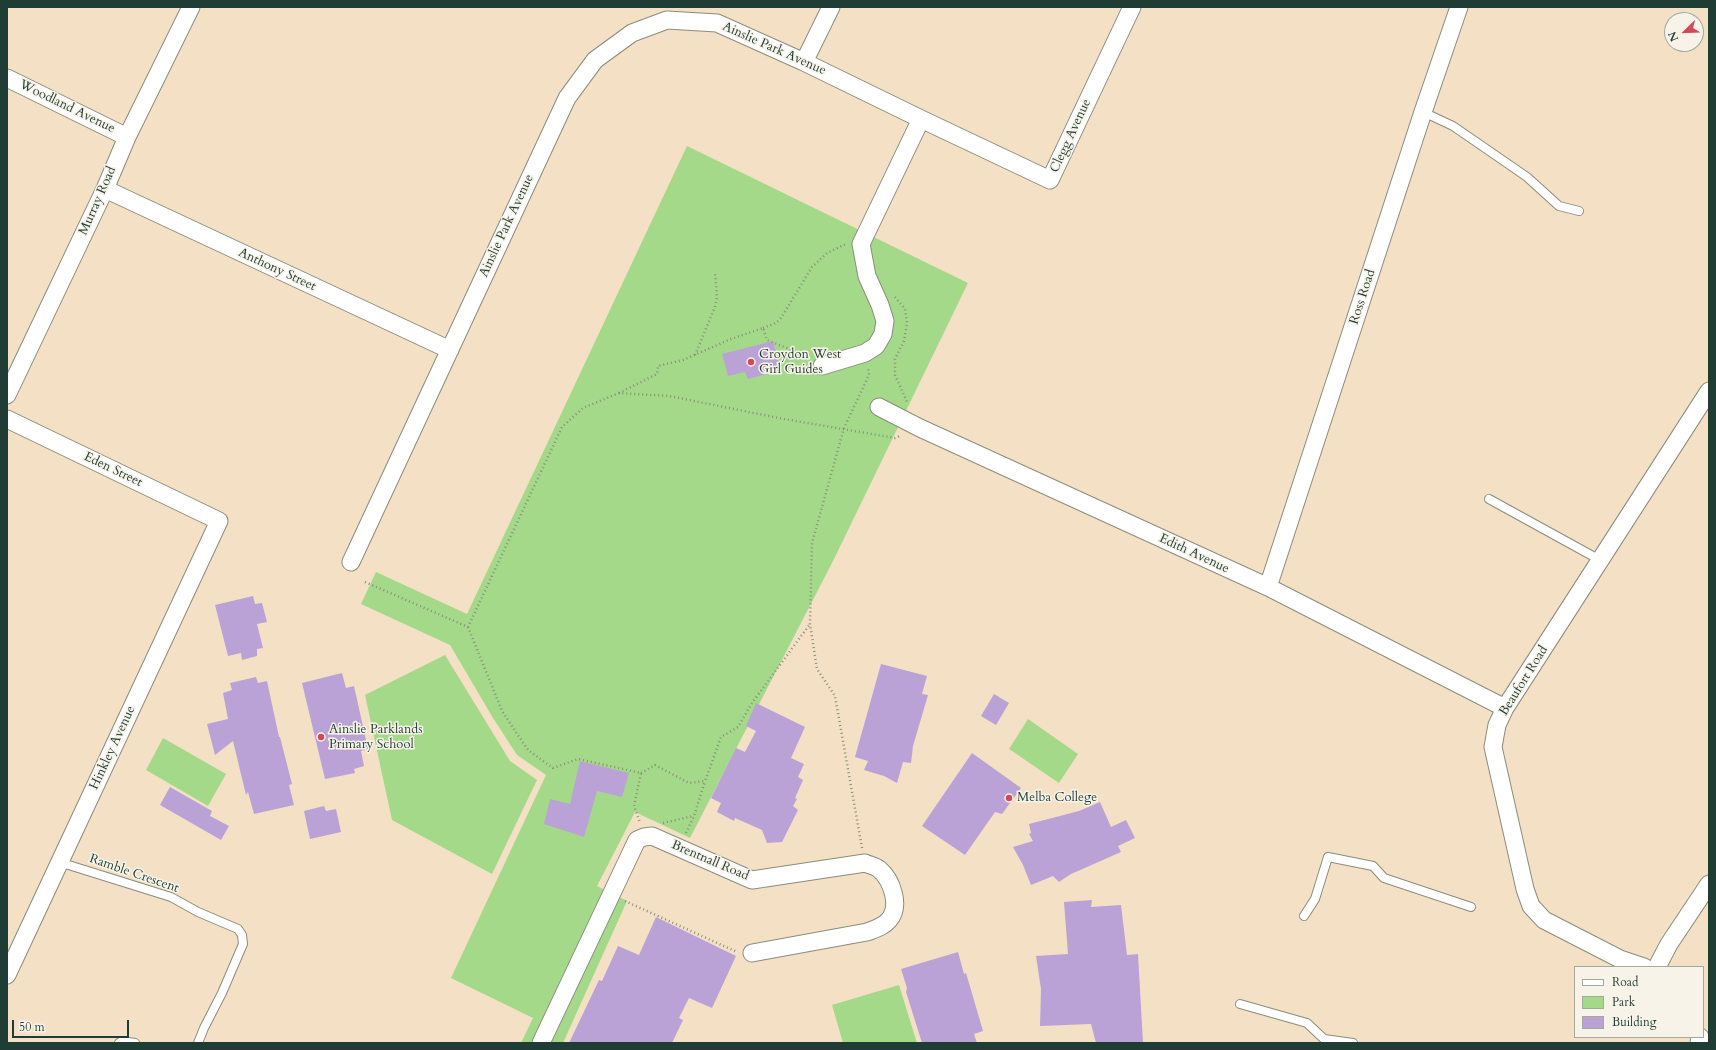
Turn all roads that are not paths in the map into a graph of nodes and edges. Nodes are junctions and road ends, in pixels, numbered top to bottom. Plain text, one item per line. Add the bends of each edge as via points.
1 (191, 7) edge
2 (831, 7) edge
3 (1132, 7) edge
4 (1459, 7) edge
5 (804, 62) junction
6 (7, 78) edge
7 (1423, 112) junction
8 (921, 119) junction
9 (127, 137) junction
10 (104, 189) junction
11 (1579, 210) dead end
12 (450, 350) junction
13 (822, 366) road end
14 (1709, 391) edge
15 (7, 395) edge
16 (880, 407) dead end
17 (7, 419) edge
18 (1489, 499) dead end
19 (219, 521) joint
20 (1600, 560) junction
21 (351, 562) dead end
22 (1268, 587) junction
23 (1505, 708) junction
24 (59, 862) junction
25 (1709, 884) edge
26 (1471, 907) dead end
27 (1304, 916) dead end
28 (752, 953) road end
29 (1641, 966) edge
30 (1658, 966) edge
31 (7, 974) edge
32 (1240, 1004) dead end
33 (119, 1043) edge
34 (135, 1043) edge
35 (198, 1043) edge
36 (541, 1043) edge
37 (1353, 1043) edge

1 - 9 street, Murray Road
2 - 5 street
3 - 8 street, Clegg Avenue via 1050,180
4 - 7 street, Ross Road
5 - 8 street, Ainslie Park Avenue
5 - 12 street, Ainslie Park Avenue via 717,23 667,20 632,33 595,60 567,98
6 - 9 street, Woodland Avenue
7 - 11 lane via 1453,126 1527,177 1559,206
7 - 22 street, Ross Road
8 - 13 street via 861,244 866,276 885,321 883,334 876,346 865,353
9 - 10 street, Murray Road
10 - 12 street, Anthony Street
10 - 15 street, Murray Road
12 - 21 street, Ainslie Park Avenue
14 - 20 street, Beaufort Road
16 - 22 street, Edith Avenue via 920,428
17 - 19 street, Eden Street
18 - 20 lane
19 - 24 street, Hinkley Avenue
20 - 23 street, Beaufort Road
22 - 23 street, Edith Avenue
23 - 29 street, Beaufort Road via 1497,725 1493,748 1531,906 1544,920 1620,959
24 - 31 street, Hinkley Avenue
24 - 35 lane, Ramble Crescent via 171,897 238,929 243,944
25 - 30 street
26 - 27 lane via 1384,878 1374,866 1328,857 1315,899
28 - 36 street, Brentnall Road via 879,928 889,920 895,906 891,887 879,869 865,863 752,880 652,836 646,827 610,894
32 - 37 lane via 1307,1023 1324,1039
33 - 34 lane

